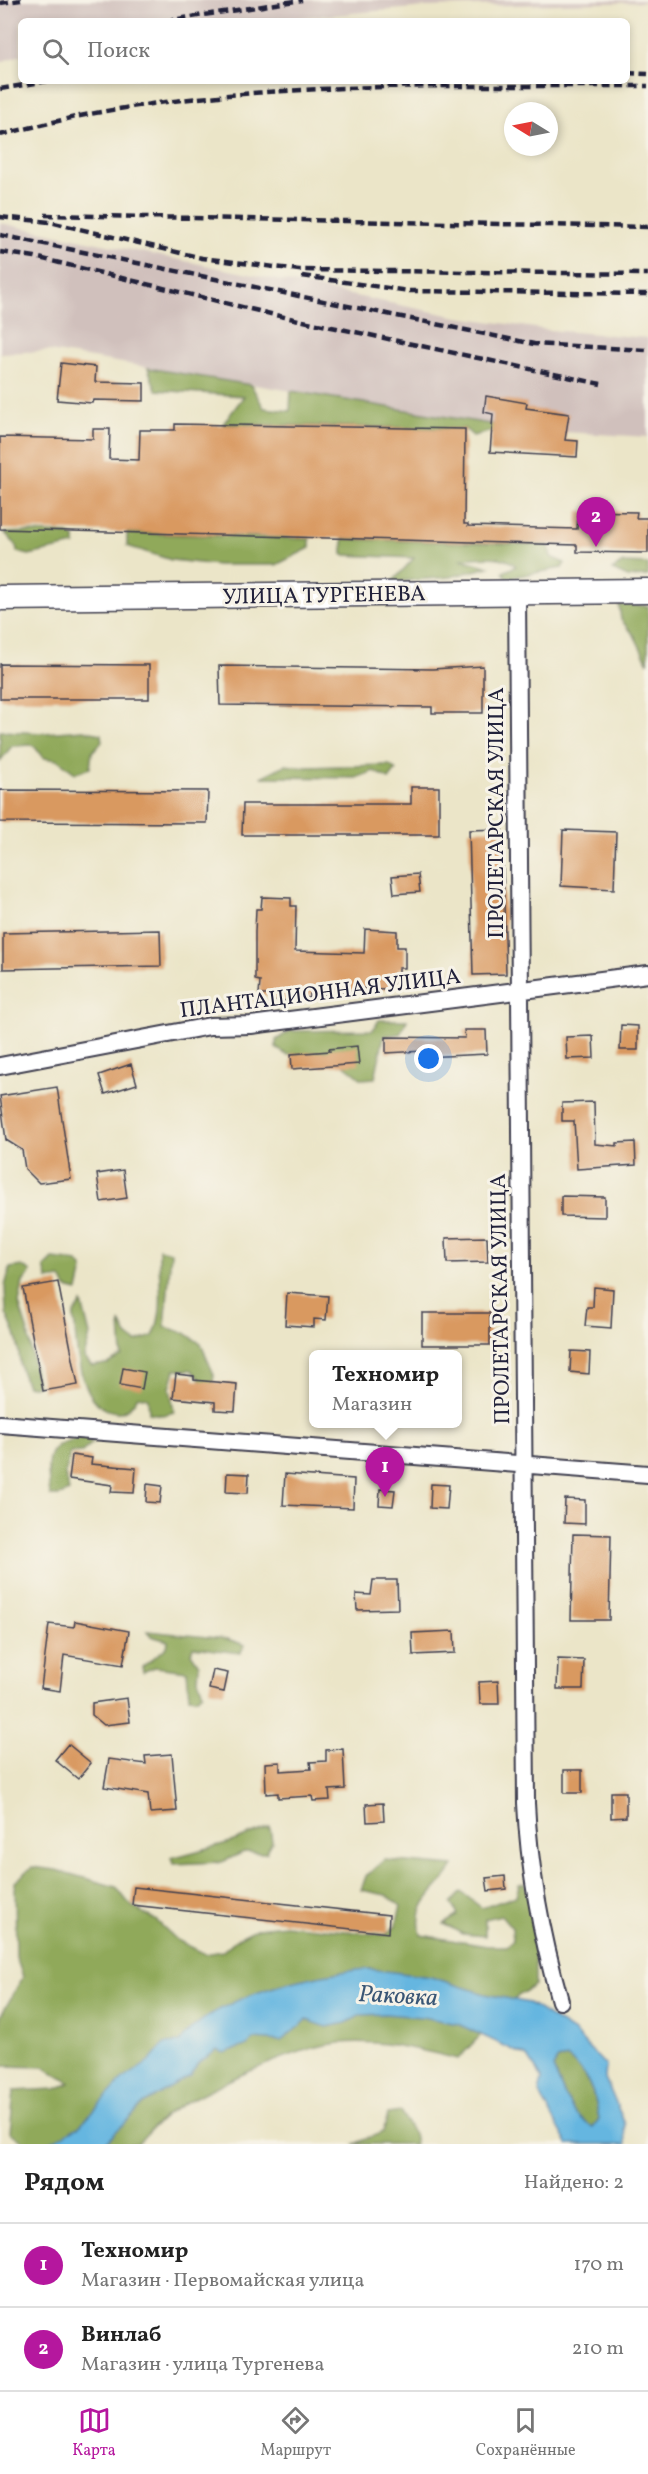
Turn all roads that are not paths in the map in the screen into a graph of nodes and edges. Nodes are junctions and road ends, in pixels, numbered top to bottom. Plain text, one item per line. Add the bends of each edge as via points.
1 (648, 591) edge
2 (517, 592) junction
3 (0, 598) edge
4 (648, 975) edge
5 (518, 990) junction
6 (0, 1065) edge
7 (0, 1424) edge
8 (524, 1466) junction
9 (648, 1474) edge
10 (561, 2001) dead end

1 - 2 main road, УЛИЦА ТУРГЕНЕВА
2 - 3 main road, УЛИЦА ТУРГЕНЕВА
2 - 5 street, ПРОЛЕТАРСКАЯ УЛИЦА
4 - 5 street, ПЛАНТАЦИОННАЯ УЛИЦА
5 - 6 street, ПЛАНТАЦИОННАЯ УЛИЦА via 251,1025 210,1026
5 - 8 street, ПРОЛЕТАРСКАЯ УЛИЦА
7 - 8 street
8 - 9 street
8 - 10 street, ПРОЛЕТАРСКАЯ УЛИЦА via 528,1846 547,1954

